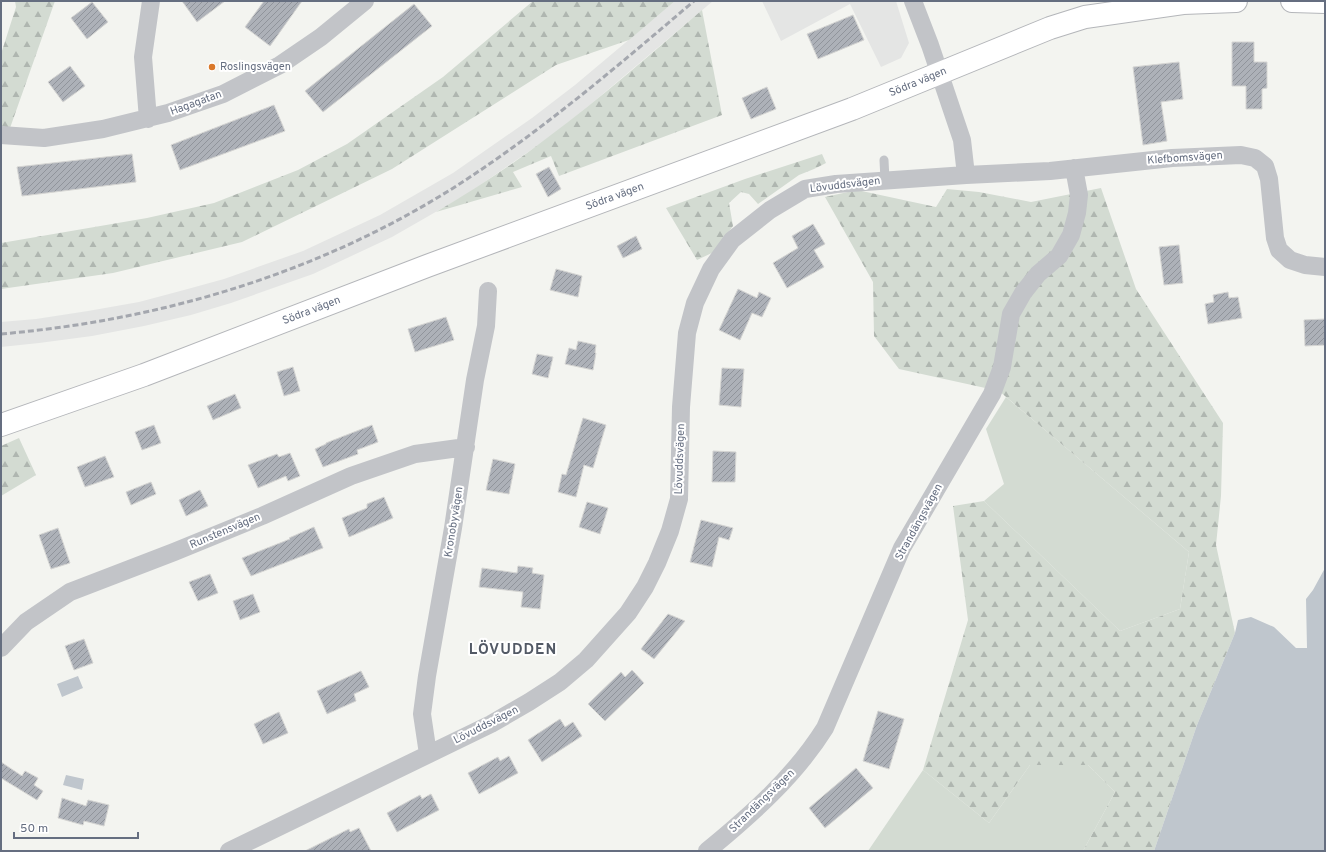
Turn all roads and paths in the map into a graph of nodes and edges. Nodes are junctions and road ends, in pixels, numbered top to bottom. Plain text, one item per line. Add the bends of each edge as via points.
1 (151, 1) edge
2 (365, 1) edge
3 (913, 1) edge
4 (1236, 1) edge
5 (1292, 1) edge
6 (1325, 2) edge
7 (940, 73) junction
8 (148, 119) junction
9 (1, 135) edge
10 (884, 160) dead end
11 (1074, 168) junction
12 (966, 174) junction
13 (885, 180) junction
14 (1325, 267) edge
15 (488, 291) dead end
16 (1, 425) edge
17 (466, 447) junction
18 (1, 648) edge
19 (428, 754) junction
20 (229, 851) edge
21 (707, 851) edge

1 - 8 street via 143,57
2 - 8 street, Hagagatan via 321,37 280,65 223,94
3 - 7 street
4 - 7 highway, Södra vägen via 1183,3 1085,17 1050,28
5 - 6 highway
7 - 12 street via 962,140
7 - 16 highway, Södra vägen via 852,109 428,266 144,375
8 - 9 street, Hagagatan via 44,138
10 - 13 lane
11 - 12 street, Klefbomsvägen
11 - 14 street, Klefbomsvägen via 1172,158 1241,155 1255,158 1265,166 1269,179 1272,221 1279,250 1295,262
11 - 21 street, Strandängsvägen via 1079,195 1071,235 1059,256 1038,274 1023,293 1012,314 1002,367 992,394 902,548 825,728 811,750 791,773 737,827
12 - 13 street, Lövuddsvägen
13 - 19 street, Lövuddsvägen via 805,189 770,210 732,240 711,270 695,303 687,333 681,408 679,499 670,531 645,587 607,638 560,682 491,724
15 - 17 street, Kronobyvägen via 486,326 475,380
17 - 18 street, Runstensvägen via 415,454 351,476 262,516 70,592 26,622
17 - 19 street, Kronobyvägen via 422,714
19 - 20 street, Lövuddsvägen

